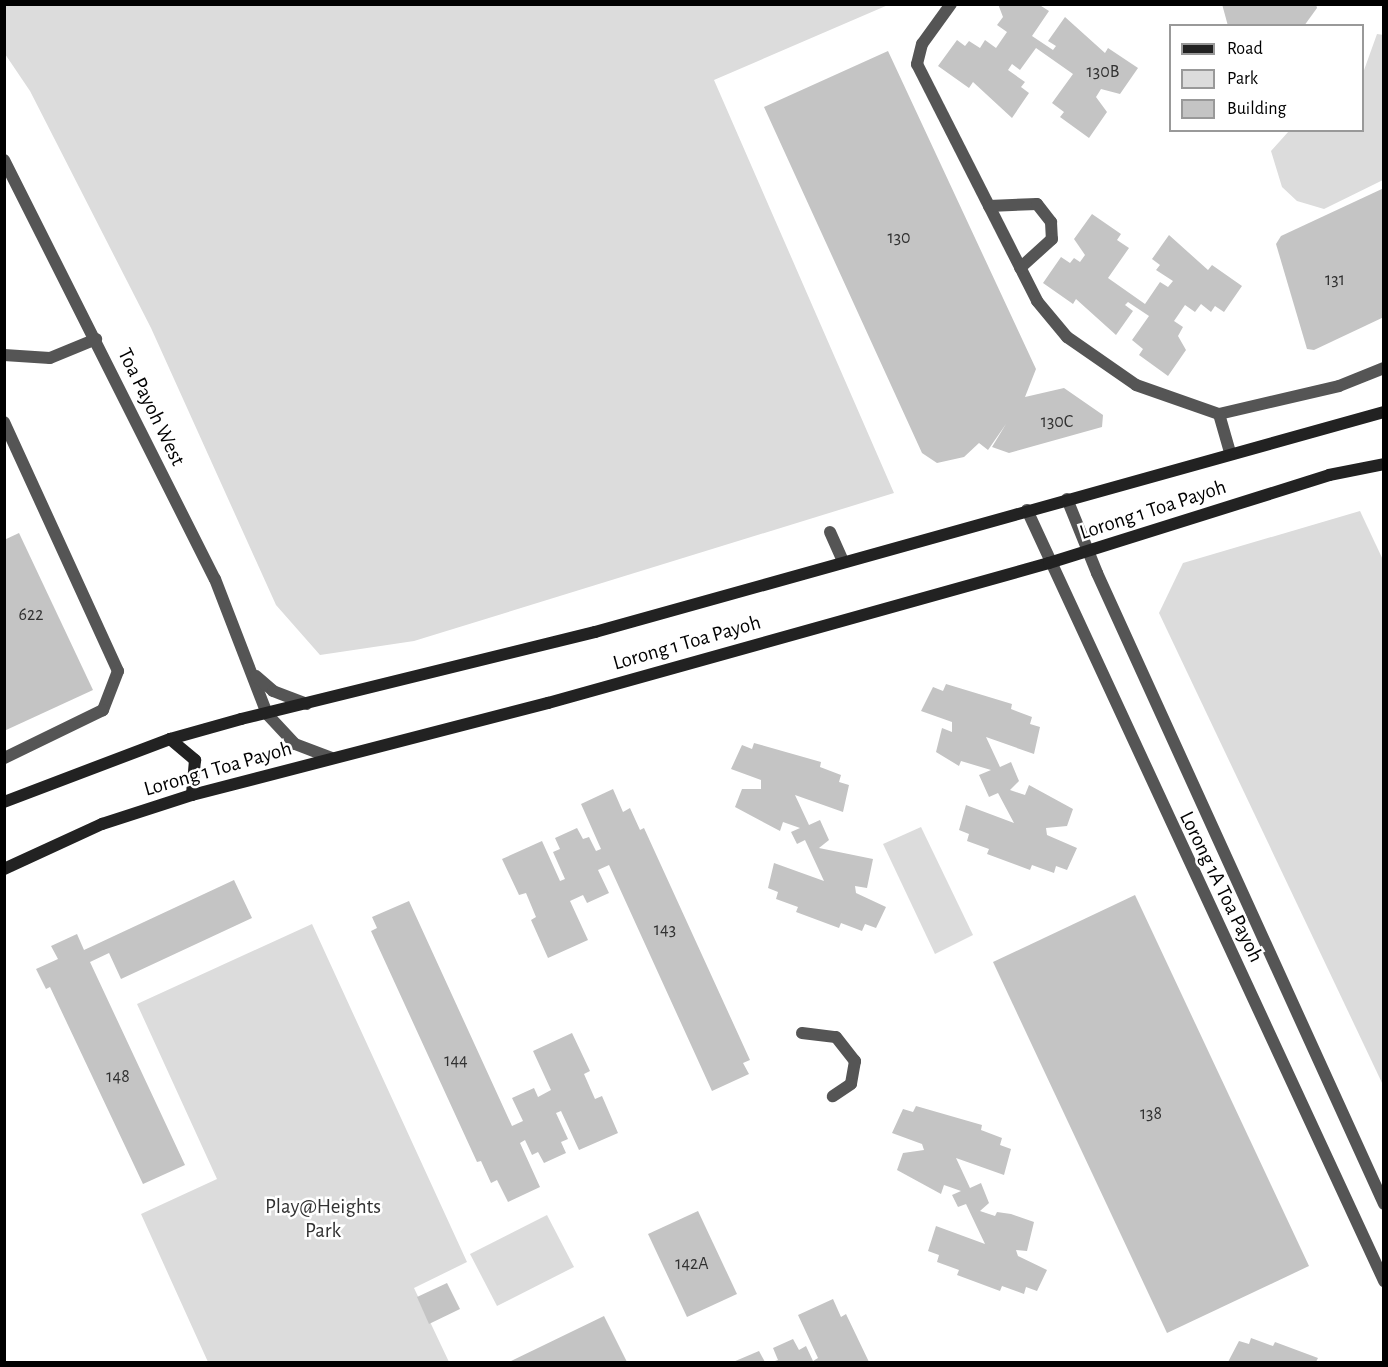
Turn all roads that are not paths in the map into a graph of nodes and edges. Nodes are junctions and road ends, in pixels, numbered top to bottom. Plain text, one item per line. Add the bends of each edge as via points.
1 (951, 4) edge
2 (4, 160) edge
3 (989, 206) junction
4 (1020, 268) junction
5 (96, 339) junction
6 (4, 355) edge
7 (1383, 368) edge
8 (1383, 411) edge
9 (1219, 414) junction
10 (4, 422) edge
11 (1230, 452) junction
12 (1383, 464) edge
13 (1067, 499) junction
14 (1027, 510) junction
15 (830, 532) dead end
16 (1087, 551) junction
17 (843, 561) junction
18 (1049, 563) junction
19 (255, 675) junction
20 (307, 704) junction
21 (267, 714) junction
22 (170, 740) junction
23 (4, 758) edge
24 (331, 758) junction
25 (192, 795) junction
26 (4, 802) edge
27 (4, 869) edge
28 (802, 1033) dead end
29 (832, 1096) dead end
30 (1383, 1204) edge
31 (1383, 1281) edge

1 - 3 street via 922,44 917,64
2 - 5 street, Toa Payoh West
3 - 4 street
3 - 4 street via 1037,204 1051,222 1052,239
4 - 9 street via 1037,301 1067,337 1136,385
5 - 6 street via 50,358
5 - 19 street, Toa Payoh West via 215,579
7 - 9 street via 1339,386
8 - 11 main road, Lorong 1 Toa Payoh
9 - 11 street
10 - 23 street via 118,671 103,710
11 - 13 main road, Lorong 1 Toa Payoh
12 - 16 main road, Lorong 1 Toa Payoh via 1329,475
13 - 14 main road, Lorong 1 Toa Payoh
13 - 16 street, Lorong 1A Toa Payoh
14 - 17 main road, Lorong 1 Toa Payoh
14 - 18 street, Lorong 1A Toa Payoh
15 - 17 street
16 - 18 main road, Lorong 1 Toa Payoh
16 - 30 street, Lorong 1A Toa Payoh
17 - 20 main road, Lorong 1 Toa Payoh via 595,632
18 - 24 main road, Lorong 1 Toa Payoh via 548,704
18 - 31 street, Lorong 1A Toa Payoh
19 - 20 street, Toa Payoh West via 273,691
19 - 21 street, Toa Payoh West
20 - 21 main road, Lorong 1 Toa Payoh
21 - 22 main road, Lorong 1 Toa Payoh
21 - 24 street, Toa Payoh West via 295,744
22 - 25 main road via 195,760
22 - 26 main road, Lorong 1 Toa Payoh
24 - 25 main road, Lorong 1 Toa Payoh
25 - 27 main road, Lorong 1 Toa Payoh via 102,824
28 - 29 street via 836,1037 855,1061 851,1084

